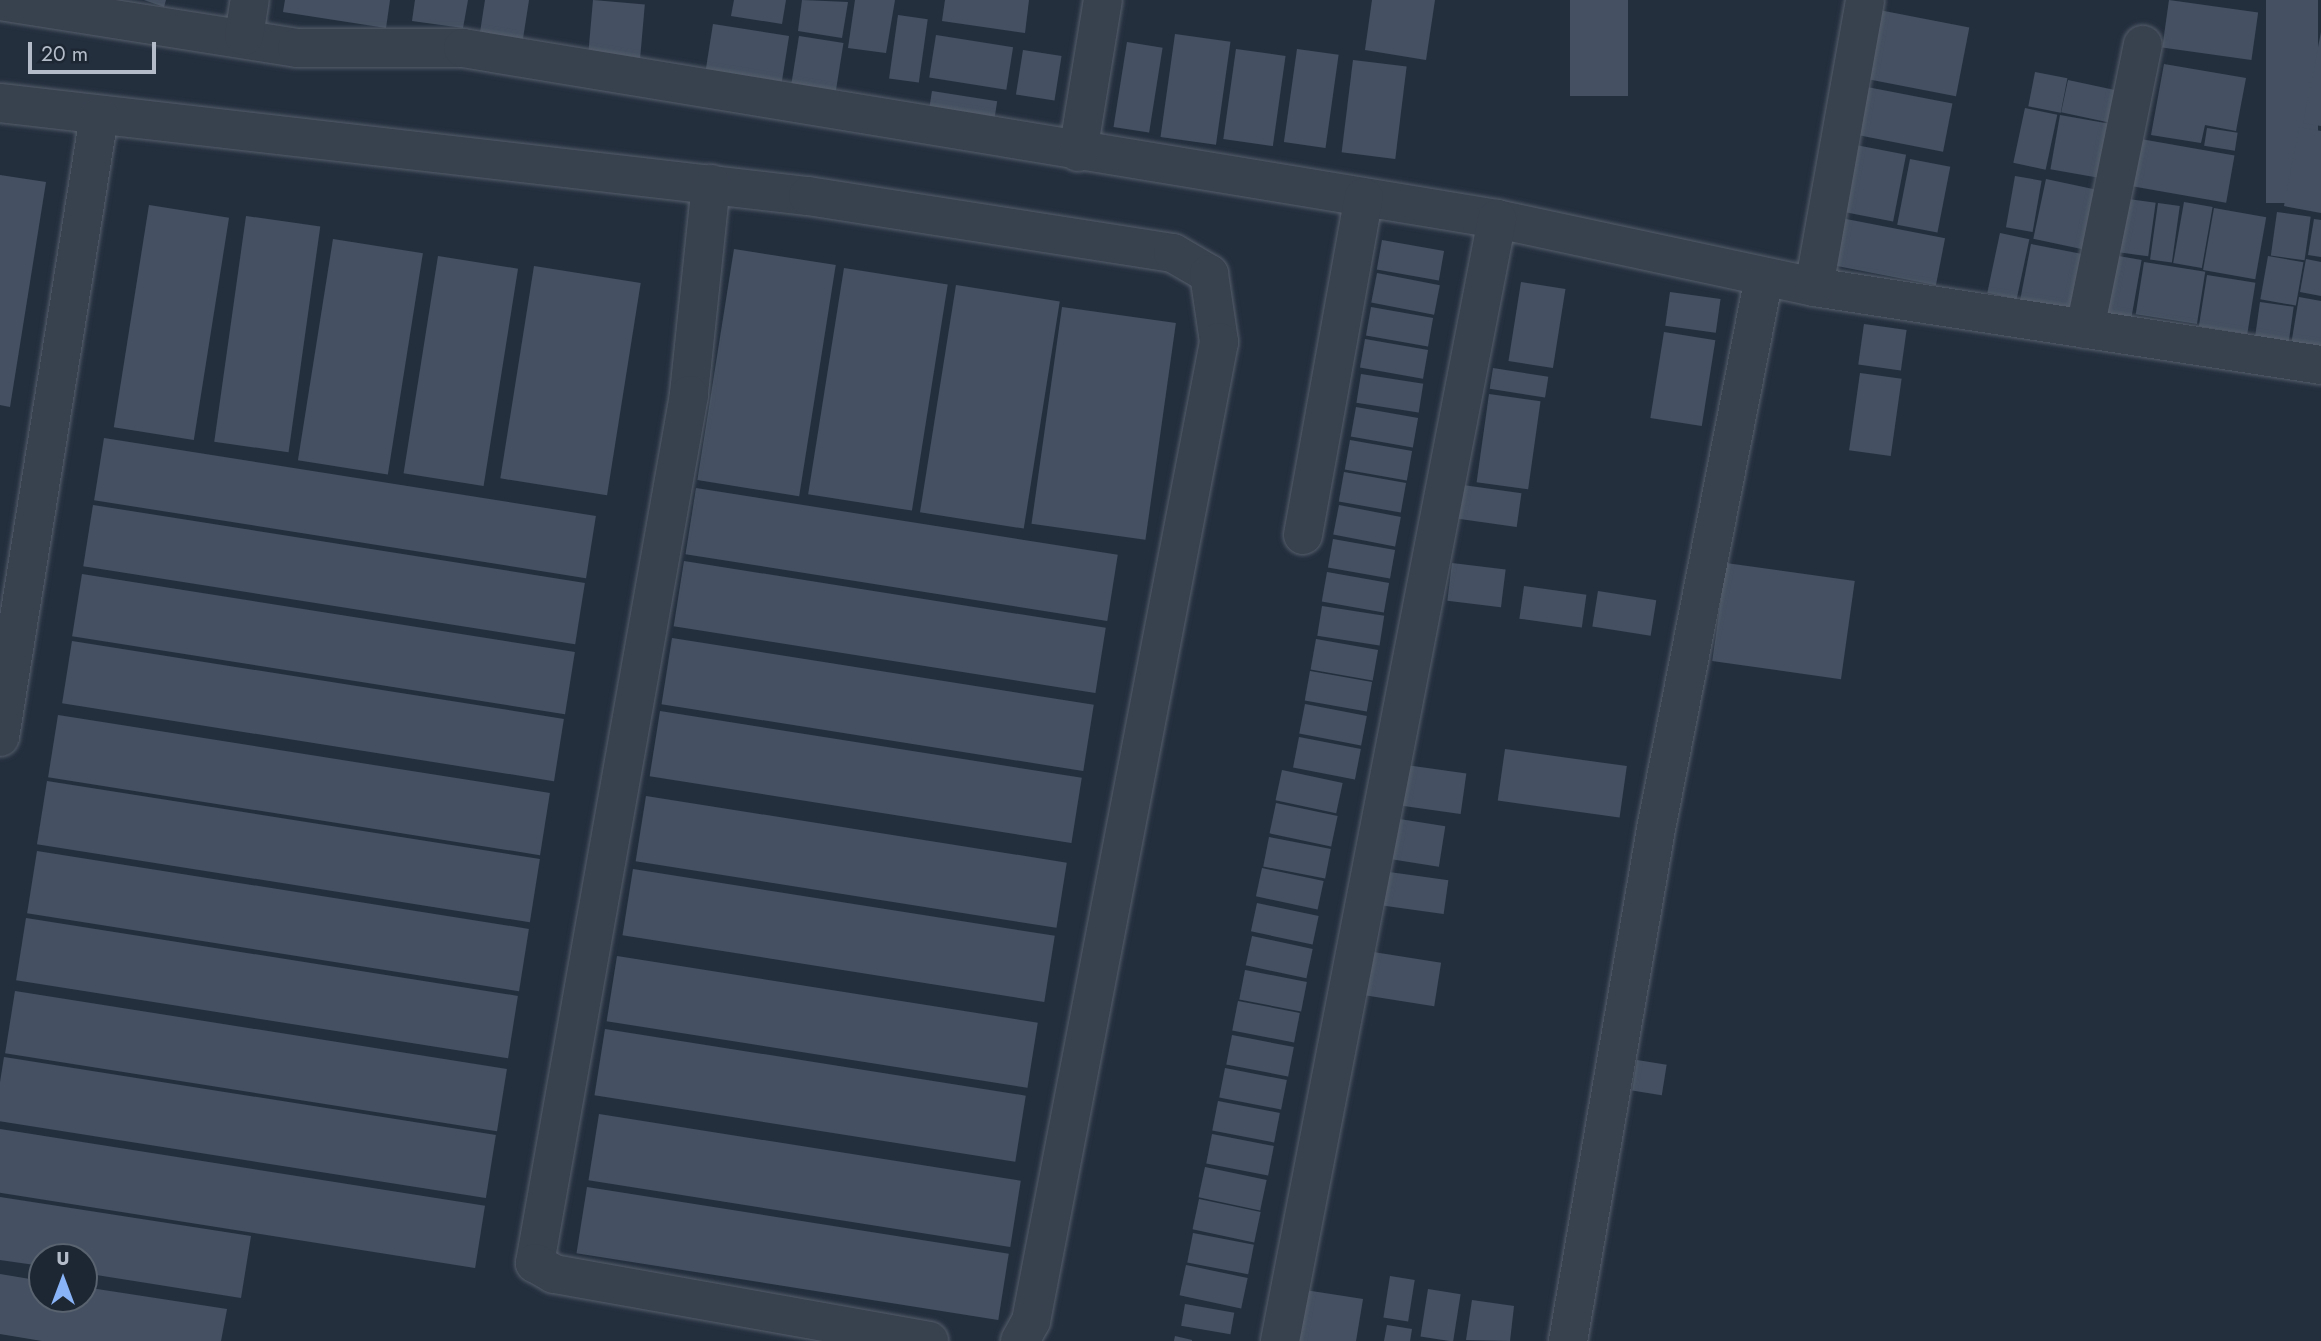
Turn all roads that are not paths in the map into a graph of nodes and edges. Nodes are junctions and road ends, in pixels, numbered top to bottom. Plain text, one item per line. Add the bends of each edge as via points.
1 (1103, 0) edge
2 (1865, 0) edge
3 (0, 1) edge
4 (70, 4) edge
5 (247, 18) edge
6 (2143, 45) dead end
7 (0, 103) edge
8 (99, 116) junction
9 (1078, 152) junction
10 (711, 184) junction
11 (1364, 197) junction
12 (1497, 219) junction
13 (1765, 277) junction
14 (1814, 288) junction
15 (2085, 329) junction
16 (2321, 365) edge
17 (1303, 535) dead end
18 (0, 737) edge
19 (929, 1341) edge
20 (1020, 1341) edge
21 (1280, 1341) edge
22 (1568, 1341) edge

1 - 9 street
2 - 14 street
3 - 4 street
4 - 5 street
5 - 9 street via 297,48 463,48
6 - 15 street
7 - 8 street
8 - 10 street
8 - 18 street
9 - 11 street
10 - 19 street via 689,395 535,1263 544,1272
10 - 20 street via 1173,253 1209,274 1219,342 1031,1321
11 - 12 street
11 - 17 street
12 - 13 street
12 - 21 street
13 - 14 street
13 - 22 street via 1656,830
14 - 15 street
15 - 16 street

